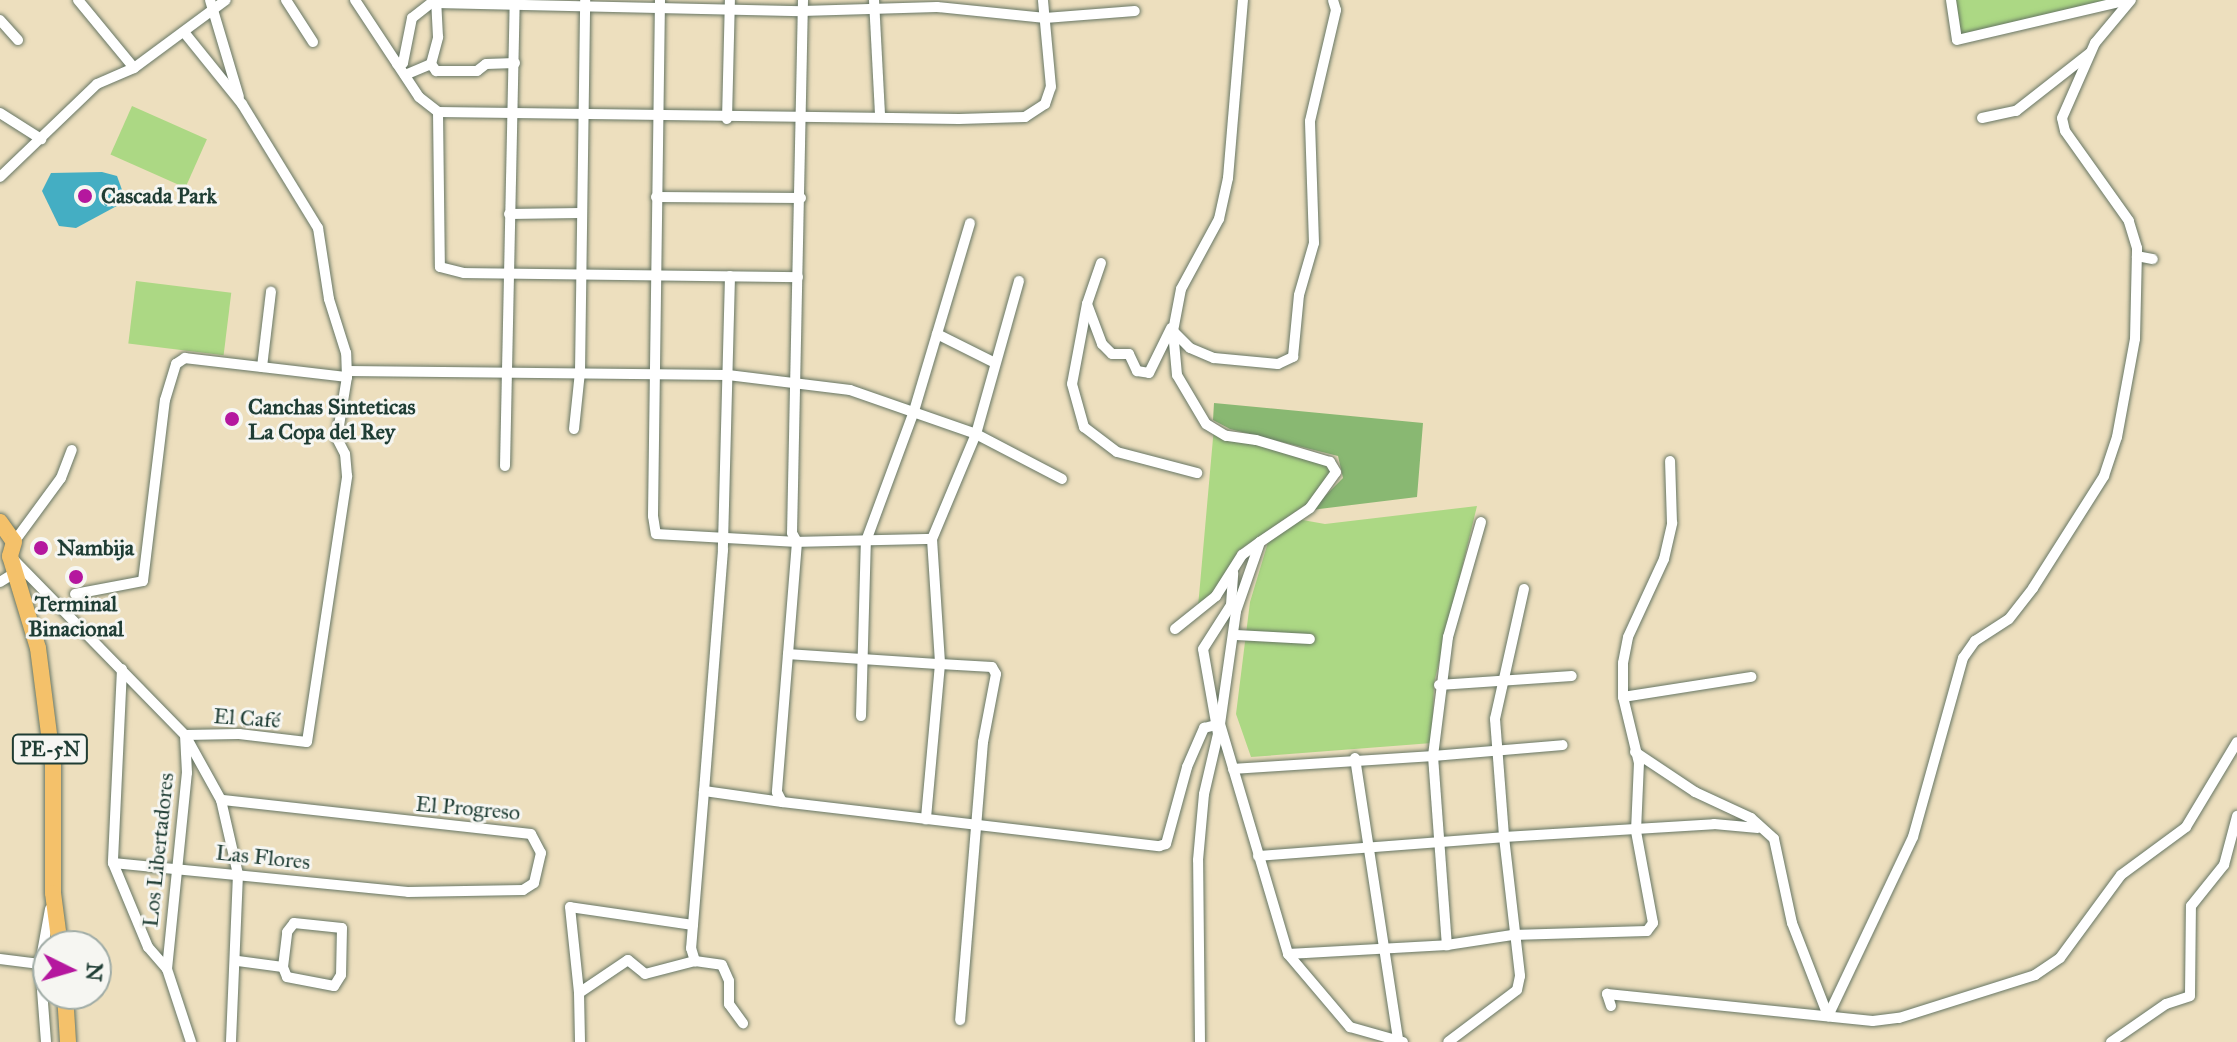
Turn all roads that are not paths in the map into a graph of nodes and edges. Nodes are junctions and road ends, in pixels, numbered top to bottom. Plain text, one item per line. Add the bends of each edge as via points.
1 (78, 0) edge
2 (226, 0) edge
3 (286, 0) edge
4 (355, 0) edge
5 (1043, 0) edge
6 (1243, 0) edge
7 (1333, 0) edge
8 (1951, 0) edge
9 (2128, 0) edge
10 (436, 2) edge
11 (516, 2) edge
12 (585, 3) edge
13 (213, 4) edge
14 (660, 4) edge
15 (874, 4) edge
16 (730, 5) edge
17 (802, 6) edge
18 (1135, 11) dead end
19 (1045, 18) junction
20 (0, 20) edge
21 (184, 32) junction
22 (18, 40) dead end
23 (313, 42) dead end
24 (2091, 52) junction
25 (515, 63) junction
26 (397, 64) junction
27 (431, 64) junction
28 (134, 68) junction
29 (405, 75) junction
30 (239, 100) junction
31 (438, 112) junction
32 (0, 113) edge
33 (584, 115) junction
34 (803, 115) junction
35 (512, 116) junction
36 (880, 116) junction
37 (655, 117) junction
38 (1982, 118) dead end
39 (727, 119) junction
40 (41, 139) junction
41 (0, 177) edge
42 (656, 197) junction
43 (801, 198) junction
44 (580, 213) junction
45 (509, 214) junction
46 (970, 223) dead end
47 (2137, 256) junction
48 (2153, 259) dead end
49 (1101, 263) dead end
50 (510, 271) junction
51 (580, 274) junction
52 (656, 275) junction
53 (730, 276) junction
54 (798, 277) junction
55 (1019, 281) dead end
56 (271, 292) dead end
57 (1087, 304) junction
58 (1174, 327) junction
59 (937, 334) junction
60 (995, 363) junction
61 (262, 367) junction
62 (580, 372) junction
63 (652, 372) junction
64 (505, 373) junction
65 (347, 374) junction
66 (728, 375) junction
67 (794, 381) junction
68 (914, 411) junction
69 (574, 429) dead end
70 (976, 434) junction
71 (72, 450) dead end
72 (1670, 461) dead end
73 (505, 466) dead end
74 (1197, 473) dead end
75 (1062, 479) dead end
76 (0, 522) edge
77 (1481, 522) dead end
78 (723, 537) junction
79 (932, 539) junction
80 (866, 541) junction
81 (797, 542) junction
82 (1260, 542) junction
83 (12, 549) junction
84 (16, 572) junction
85 (1233, 573) junction
86 (0, 582) edge
87 (1524, 589) dead end
88 (75, 594) dead end
89 (1175, 629) dead end
90 (1236, 635) junction
91 (1310, 639) dead end
92 (788, 654) junction
93 (859, 658) junction
94 (940, 664) junction
95 (122, 669) junction
96 (1572, 676) dead end
97 (1751, 677) dead end
98 (1501, 682) junction
99 (1439, 685) junction
100 (1623, 697) junction
101 (861, 716) dead end
102 (1218, 723) junction
103 (185, 735) junction
104 (2237, 742) edge
105 (1563, 745) dead end
106 (1497, 749) junction
107 (1634, 752) junction
108 (1433, 756) junction
109 (1355, 758) junction
110 (1233, 769) junction
111 (704, 791) junction
112 (221, 800) junction
113 (782, 802) junction
114 (2237, 816) edge
115 (926, 819) junction
116 (977, 824) junction
117 (1758, 828) junction
118 (1636, 831) junction
119 (1504, 837) junction
120 (1437, 842) junction
121 (1365, 846) junction
122 (1258, 856) junction
123 (113, 863) junction
124 (176, 868) junction
125 (238, 874) junction
126 (408, 892) joint
127 (53, 893) junction
128 (693, 925) junction
129 (46, 930) edge
130 (58, 930) edge
131 (1512, 935) junction
132 (1447, 945) junction
133 (1385, 948) junction
134 (1288, 954) junction
135 (0, 959) edge
136 (238, 961) junction
137 (695, 961) junction
138 (32, 963) edge
139 (283, 967) junction
140 (167, 969) junction
141 (579, 993) junction
142 (1611, 1006) dead end
143 (44, 1010) edge
144 (66, 1010) edge
145 (1828, 1016) junction
146 (960, 1020) dead end
147 (743, 1023) dead end
148 (1401, 1041) edge
149 (46, 1042) edge
150 (68, 1042) edge
151 (191, 1042) edge
152 (231, 1042) edge
153 (580, 1042) edge
154 (1200, 1042) edge
155 (1448, 1042) edge
156 (2111, 1042) edge

1 - 28 street
2 - 13 street
3 - 23 street
4 - 26 street
5 - 19 street
6 - 58 street via 1228,178 1219,219 1181,289
7 - 58 street via 1336,10 1310,121 1314,243 1299,295 1293,357 1278,364 1214,358 1190,348
8 - 9 street via 1957,40
9 - 24 street
10 - 11 street
10 - 26 street via 412,18 403,63
10 - 27 street via 438,37
11 - 12 street
11 - 25 street
12 - 14 street
12 - 33 street
13 - 21 street
13 - 30 street
14 - 16 street
14 - 37 street
15 - 17 street
15 - 19 street
15 - 36 street
16 - 17 street
16 - 39 street
17 - 34 street
18 - 19 street
19 - 36 street via 1051,87 1035,114 959,119
20 - 22 street
21 - 28 street
21 - 30 street
24 - 38 street via 2016,111
24 - 47 street via 2062,118 2065,131 2129,221
25 - 27 street via 486,64 477,71 436,71
25 - 35 street
26 - 29 street
27 - 29 street
28 - 40 street via 97,84
29 - 31 street via 419,97
30 - 65 street via 318,228
31 - 35 street
31 - 50 street via 440,267 464,273
32 - 40 street
33 - 35 street
33 - 37 street
33 - 44 street
34 - 36 street
34 - 39 street
34 - 43 street
35 - 45 street
37 - 39 street
37 - 42 street
40 - 41 street
42 - 43 street
42 - 52 street
43 - 54 street
44 - 45 street
44 - 51 street
45 - 50 street
46 - 59 street
47 - 48 street
47 - 145 street via 2135,339 2104,476 2009,619 1975,641 1963,658 1913,837
49 - 57 street
50 - 51 street
50 - 64 street
51 - 52 street
51 - 62 street
52 - 53 street
52 - 63 street
53 - 54 street
53 - 66 street
54 - 67 street
55 - 60 street
56 - 61 street
57 - 58 street via 1102,344 1112,354 1129,354 1137,371 1149,373 1155,367
57 - 74 street via 1072,384 1084,427 1117,452
58 - 82 street via 1177,375 1206,424 1226,436 1256,440 1334,466 1334,479 1325,492
59 - 60 street
59 - 68 street
60 - 70 street
61 - 65 street
61 - 88 street via 185,358 176,364 165,400 143,581
62 - 63 street
62 - 64 street
62 - 69 street
63 - 66 street
63 - 78 street via 656,534
64 - 65 street
64 - 73 street
65 - 103 street, El Café via 337,438 347,476 307,742 239,734
66 - 67 street
66 - 78 street
67 - 68 street via 850,390
67 - 81 street via 792,533
68 - 70 street
68 - 80 street
70 - 75 street
70 - 79 street
71 - 83 street via 61,478
72 - 100 street via 1672,523 1664,559 1628,637
76 - 83 highway, PE-5N
77 - 99 street
78 - 81 street
78 - 111 street
79 - 80 street
79 - 94 street
80 - 81 street
80 - 93 street
81 - 92 street
82 - 85 street via 1242,555
82 - 90 street via 1236,611
83 - 84 highway, PE-5N
83 - 95 street
84 - 86 street
84 - 127 highway, PE-5N via 38,648 53,765
85 - 89 street via 1216,596
85 - 102 street via 1231,605 1203,649
87 - 98 street
90 - 91 street
90 - 102 street
92 - 93 street
92 - 113 street via 777,792
93 - 94 street
93 - 101 street
94 - 115 street
94 - 116 street via 992,667 996,674 983,742
95 - 103 street
95 - 123 street
96 - 98 street
97 - 100 street
98 - 99 street
98 - 106 street
99 - 108 street
100 - 107 street via 1635,733
102 - 110 street
102 - 116 street via 1204,728 1187,767 1166,844 1045,836
102 - 154 street via 1198,860
103 - 112 street
103 - 124 street, Los Libertadores via 187,773
104 - 145 street via 2186,827 2121,875 2060,958 1899,1018
105 - 106 street
106 - 108 street
106 - 119 street
107 - 117 street via 1695,792 1751,818
107 - 118 street via 1639,763
108 - 109 street
108 - 120 street
109 - 110 street
109 - 121 street
110 - 122 street
111 - 113 street
111 - 128 street
112 - 125 street
112 - 126 street, El Progreso via 531,834 538,841 541,853 530,888
113 - 115 street
114 - 156 street via 2224,865 2191,906 2190,996 2166,1004
115 - 116 street
116 - 146 street
117 - 118 street via 1714,824
117 - 145 street via 1764,827 1780,853 1792,923
118 - 119 street
118 - 131 street via 1653,923 1647,931
119 - 120 street
119 - 131 street
120 - 121 street
120 - 132 street
121 - 122 street
121 - 133 street
122 - 134 street
123 - 124 street, Las Flores
123 - 140 street via 148,947
124 - 125 street, Las Flores
124 - 140 street, Los Libertadores
125 - 126 street, Las Flores
125 - 136 street
127 - 129 street
127 - 130 highway, PE-5N
128 - 137 street
128 - 141 street via 570,907
131 - 132 street
131 - 155 street via 1520,976 1517,990
132 - 133 street
133 - 134 street
133 - 148 street
134 - 148 street via 1350,1027
135 - 138 street
136 - 139 street
136 - 152 street
137 - 141 street via 645,974 628,960
137 - 147 street via 722,965 729,981 729,1004
139 - 139 street via 295,982 334,986 341,975 345,932 294,923 287,932
140 - 151 street
141 - 153 street
142 - 145 street via 1607,994
143 - 149 street
144 - 150 highway

